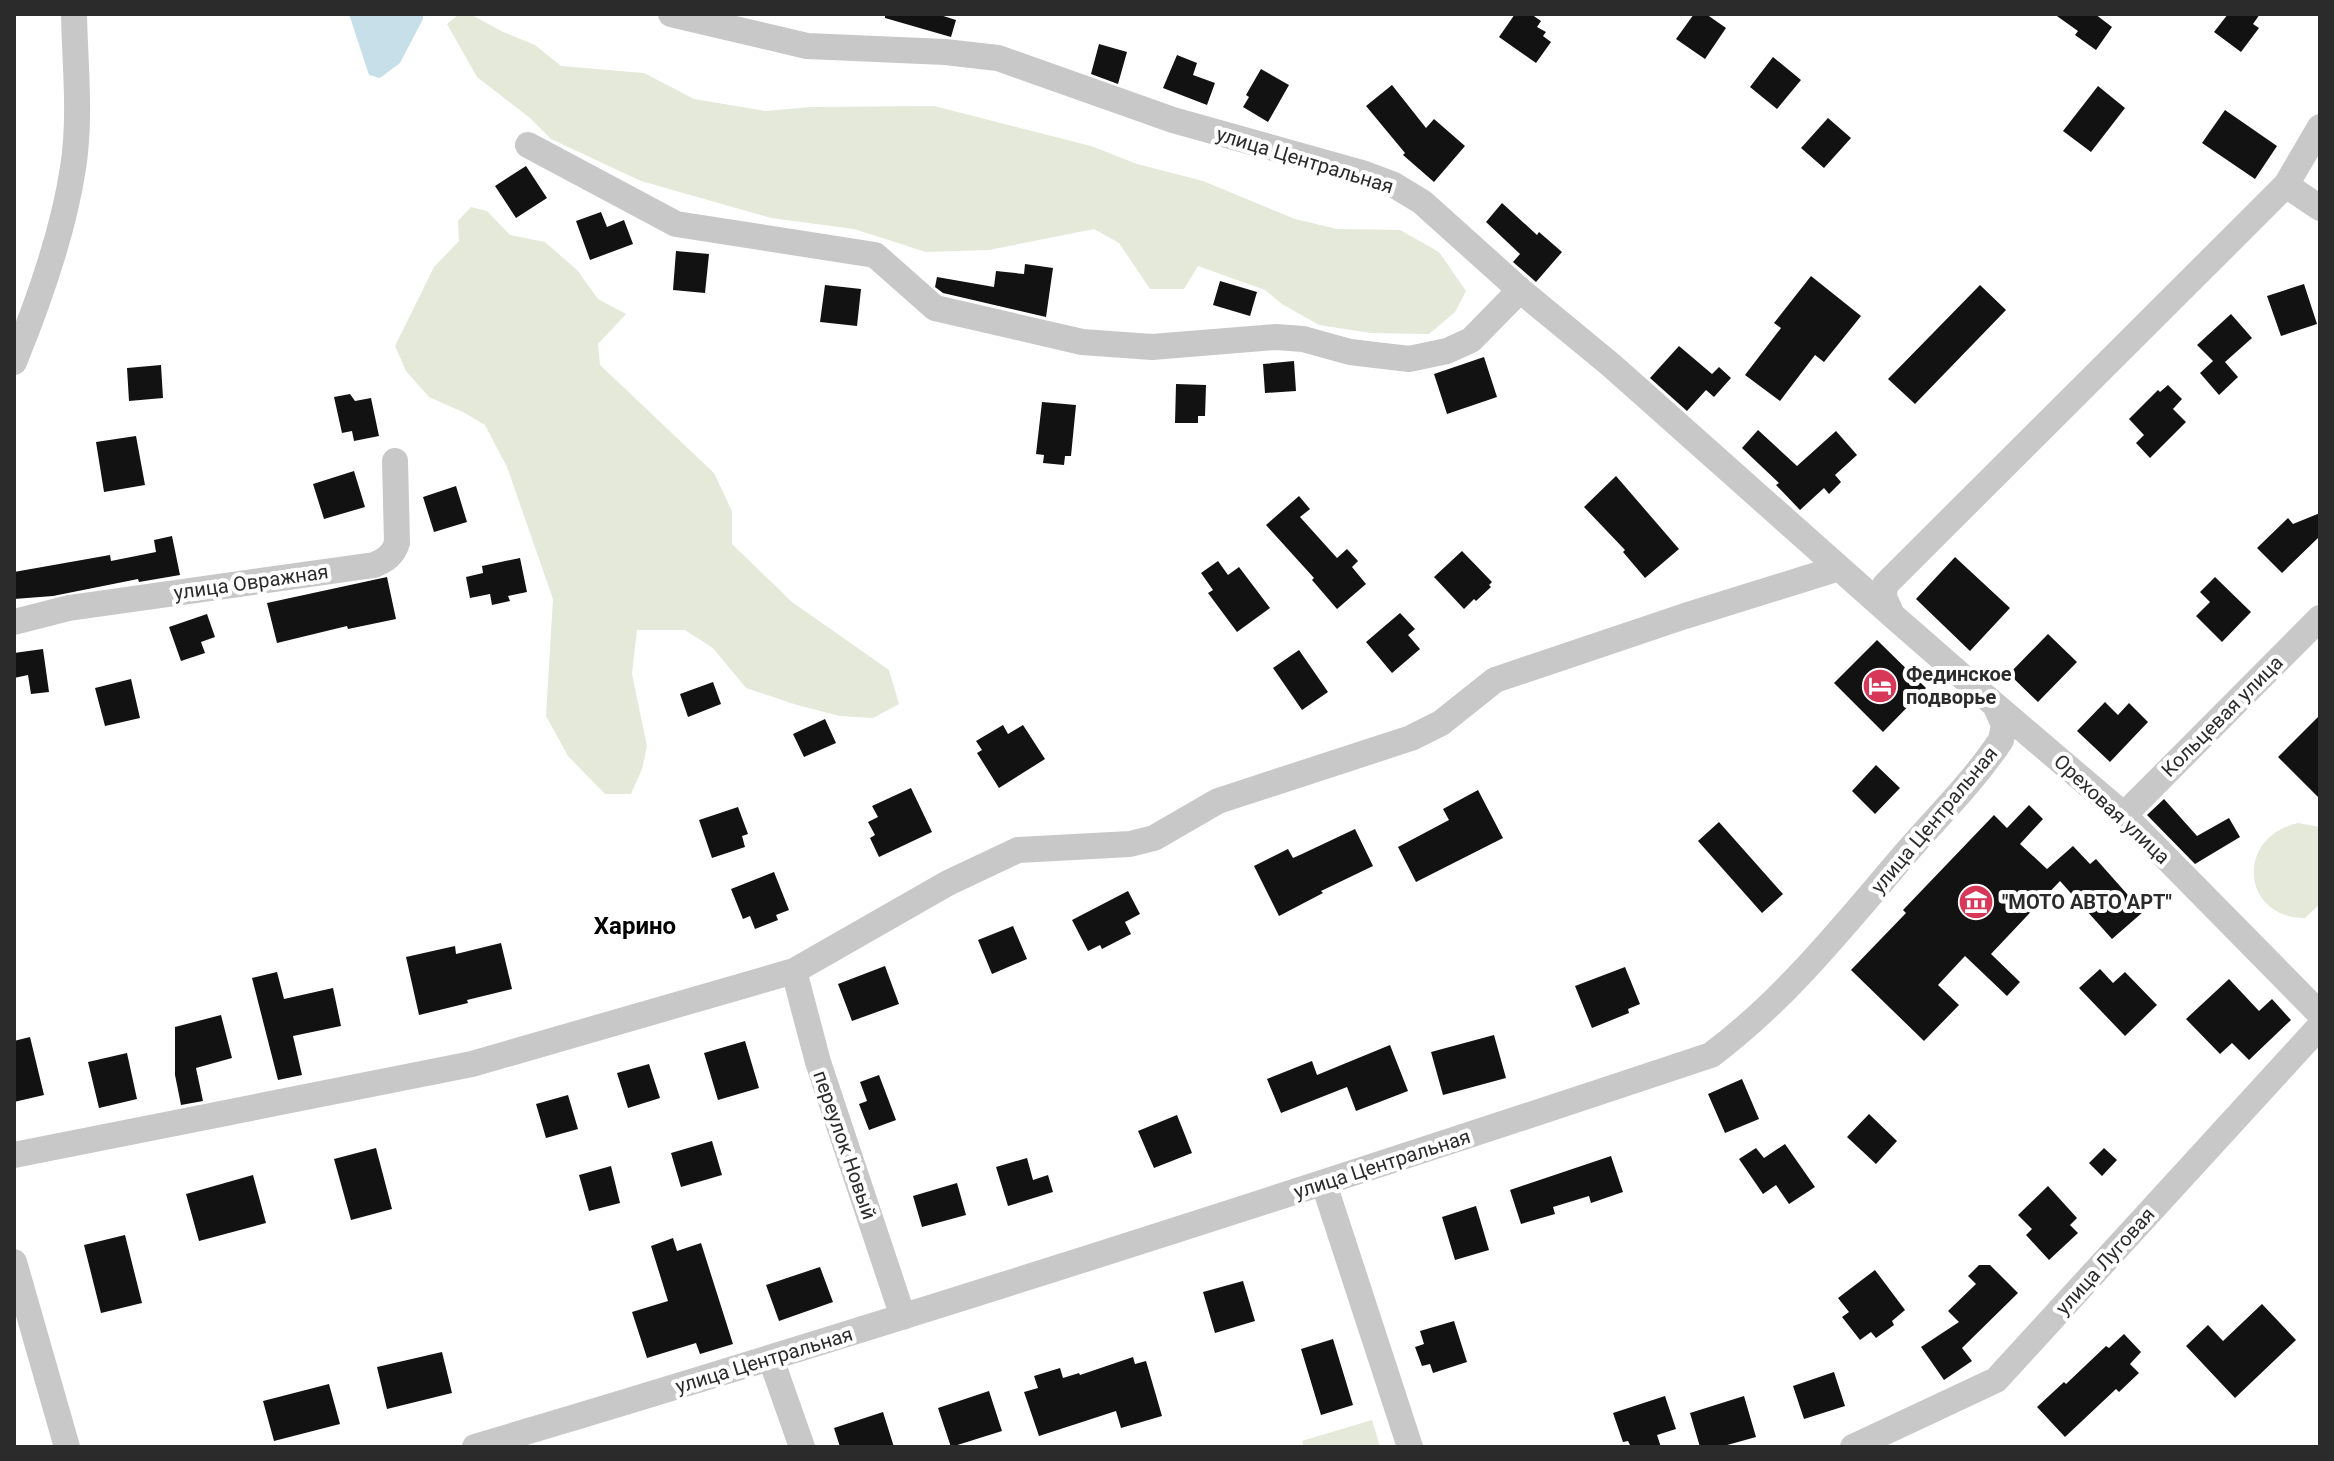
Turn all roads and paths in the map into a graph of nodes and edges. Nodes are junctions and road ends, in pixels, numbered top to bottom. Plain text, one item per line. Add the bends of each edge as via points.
1 (74, 14) edge
2 (671, 14) edge
3 (2320, 127) edge
4 (528, 145) dead end
5 (2286, 185) junction
6 (2320, 208) edge
7 (1520, 290) junction
8 (14, 362) edge
9 (395, 461) dead end
10 (1839, 568) junction
11 (1892, 615) junction
12 (2320, 618) edge
13 (14, 622) edge
14 (1995, 705) junction
15 (2124, 815) junction
16 (794, 971) junction
17 (2320, 1014) edge
18 (2320, 1026) edge
19 (14, 1155) edge
20 (1324, 1184) junction
21 (14, 1262) edge
22 (903, 1317) junction
23 (771, 1359) junction
24 (67, 1447) edge
25 (475, 1447) edge
26 (801, 1447) edge
27 (1410, 1447) edge
28 (1853, 1447) edge

1 - 8 street via 73,169 57,238
2 - 7 street, улица Центральная via 807,46 998,58 1173,120 1384,180 1413,196
3 - 5 street
4 - 7 street via 676,224 875,255 935,308 1082,342 1152,347 1276,337 1409,359 1471,340
5 - 6 street
5 - 11 street via 1885,585
7 - 10 street, улица Центральная
9 - 13 street, улица Овражная via 397,543 374,565 85,606
10 - 11 street, улица Центральная
10 - 16 street via 1495,680 1441,723 1411,738 1218,801 1154,838 1018,850 948,883
11 - 14 street, Ореховая улица
12 - 15 street, Кольцевая улица
14 - 15 street, Ореховая улица
14 - 20 street, улица Центральная via 2004,725 1992,753 1780,996 1711,1055
15 - 17 street, Ореховая улица
16 - 19 street via 472,1064
16 - 22 street, переулок Новый via 818,1062
18 - 28 street, улица Луговая via 1996,1380
20 - 22 street, улица Центральная
20 - 27 street
21 - 24 street
22 - 23 street, улица Центральная
23 - 25 street, улица Центральная
23 - 26 street

